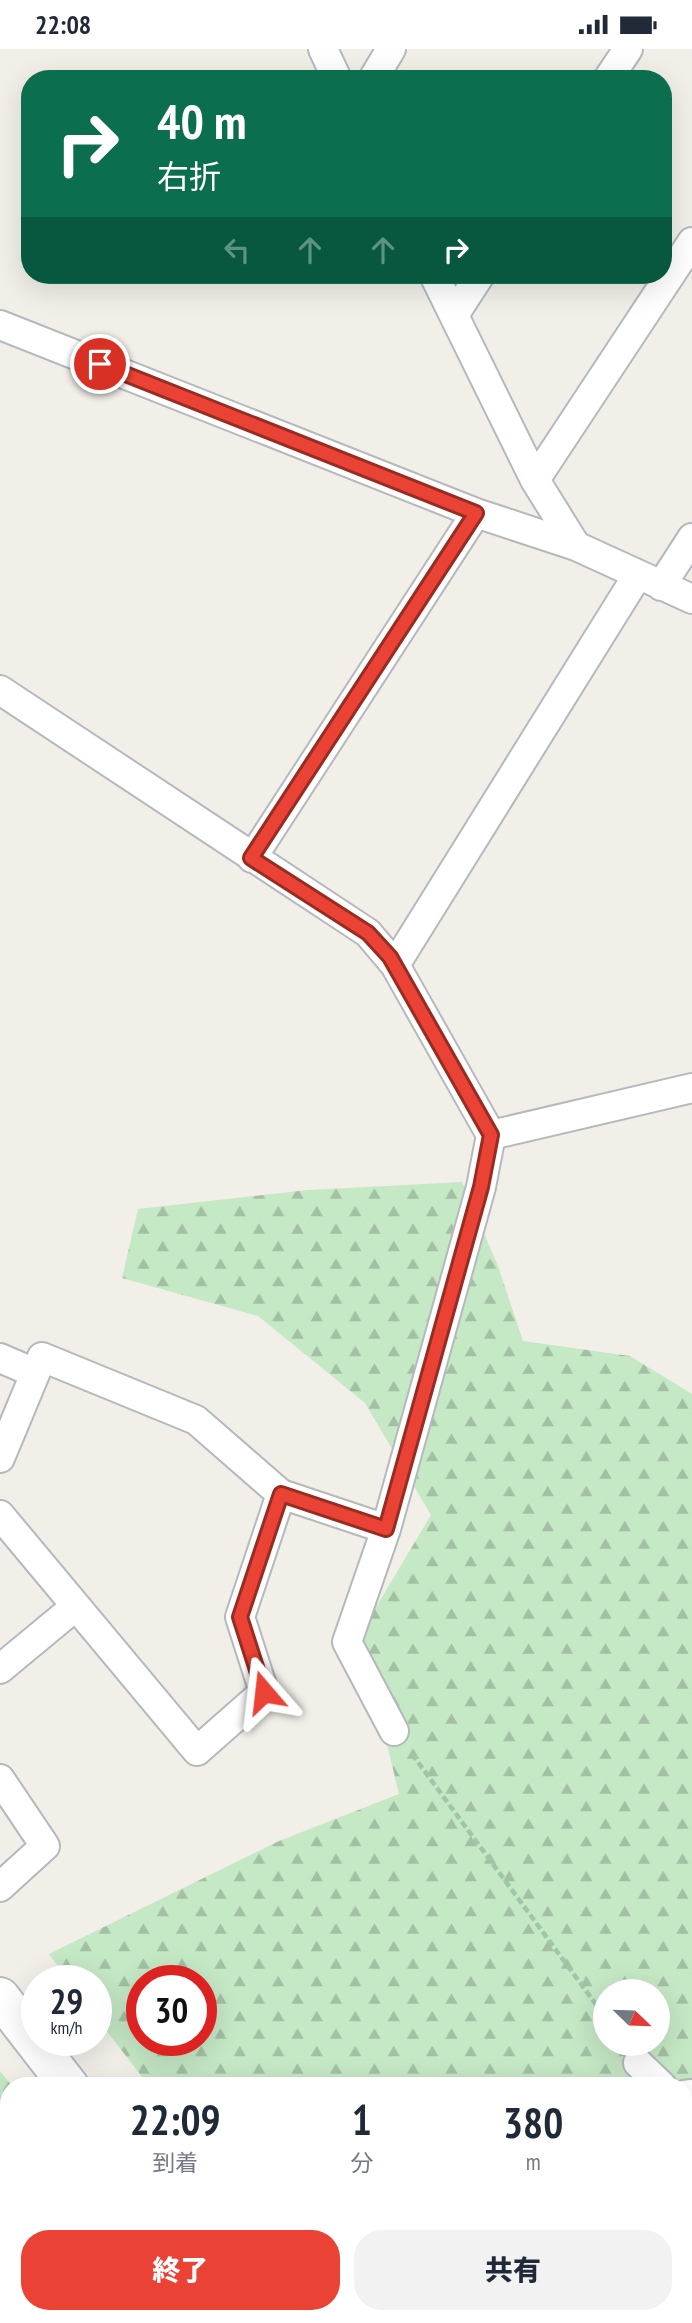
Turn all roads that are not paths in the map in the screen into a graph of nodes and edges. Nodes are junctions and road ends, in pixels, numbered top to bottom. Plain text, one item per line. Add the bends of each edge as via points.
1 (323, 49) edge
2 (391, 49) edge
3 (628, 49) edge
4 (333, 70) edge
5 (378, 70) edge
6 (614, 70) edge
7 (692, 242) edge
8 (672, 273) edge
9 (438, 284) edge
10 (474, 284) edge
11 (664, 284) edge
12 (454, 315) junction
13 (0, 325) edge
14 (536, 480) junction
15 (476, 513) junction
16 (692, 538) edge
17 (576, 546) junction
18 (649, 581) junction
19 (692, 599) edge
20 (0, 690) edge
21 (251, 858) junction
22 (395, 965) junction
23 (692, 1088) edge
24 (491, 1135) junction
25 (0, 1358) edge
26 (35, 1373) junction
27 (0, 1458) edge
28 (281, 1494) junction
29 (0, 1515) edge
30 (386, 1529) junction
31 (76, 1606) junction
32 (0, 1669) edge
33 (394, 1731) road end
34 (0, 1779) edge
35 (0, 1887) edge
36 (0, 1997) edge
37 (638, 2063) dead end
38 (62, 2077) edge
39 (653, 2077) edge

1 - 4 street
2 - 5 street
3 - 6 street
7 - 8 street
9 - 12 street
10 - 12 street
11 - 14 street
12 - 14 street
13 - 15 street
14 - 17 street
15 - 17 street
15 - 21 street
16 - 18 street
17 - 18 street
18 - 19 street
18 - 22 street
20 - 21 street
21 - 22 street via 368,933
22 - 24 street
23 - 24 street
24 - 30 street via 481,1187
25 - 26 street
26 - 27 street
26 - 28 street via 42,1357 196,1420
28 - 30 street
28 - 31 street via 240,1617 264,1692 197,1751
29 - 31 street
30 - 33 street via 347,1642
31 - 32 street
34 - 35 street via 45,1846
36 - 38 main road
37 - 39 street

